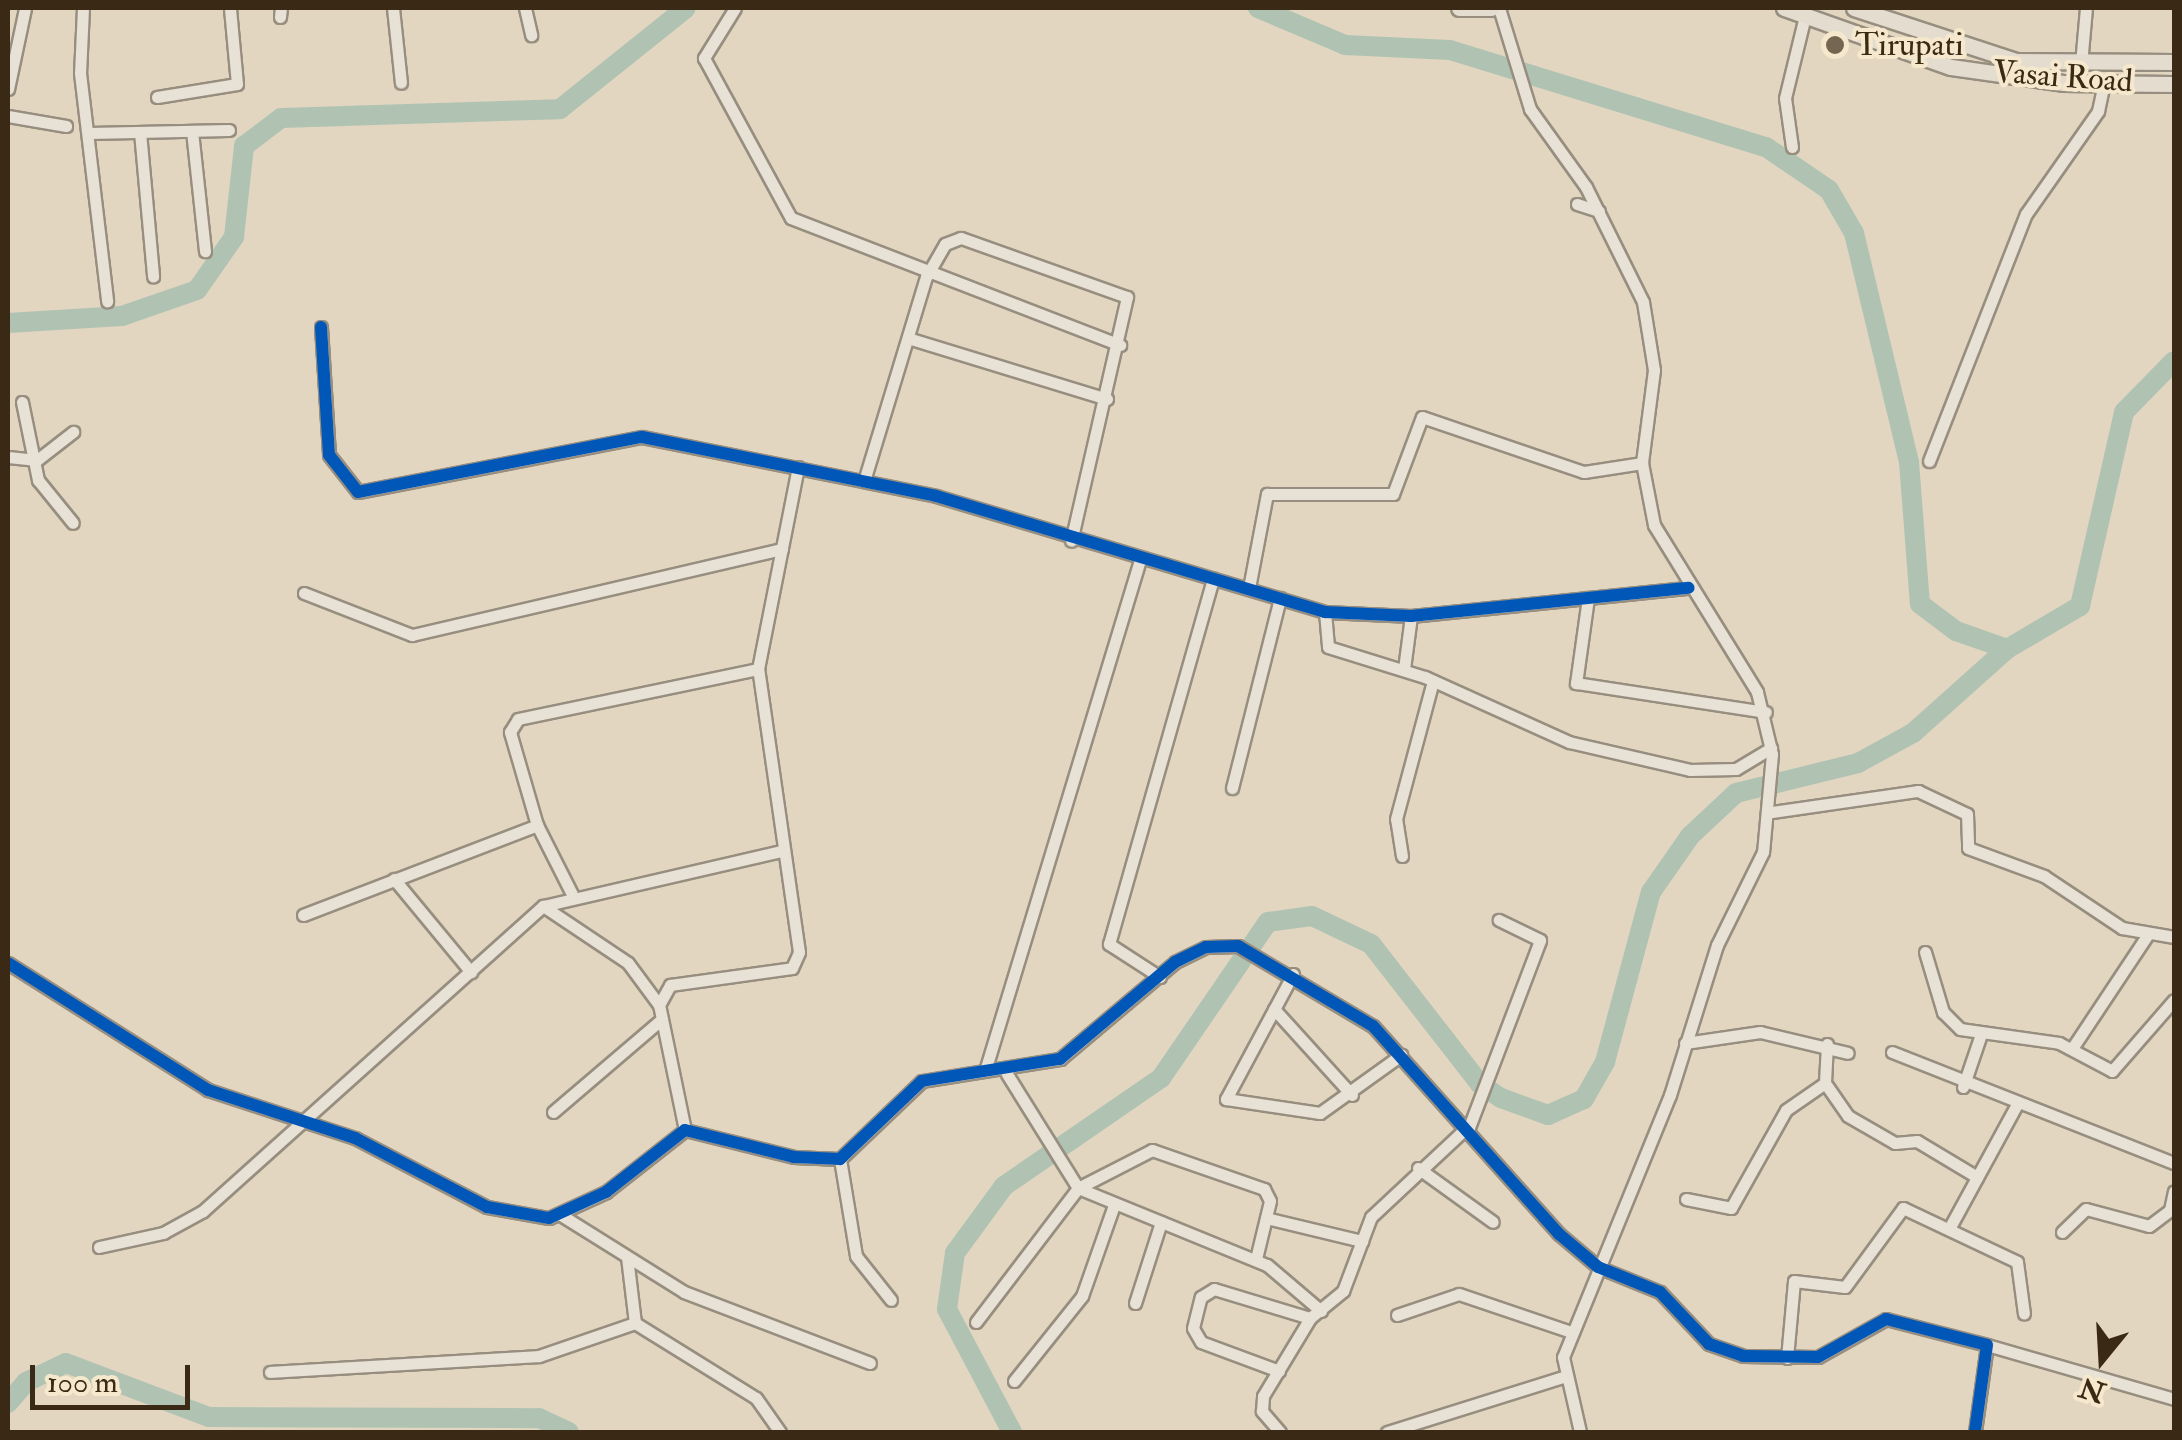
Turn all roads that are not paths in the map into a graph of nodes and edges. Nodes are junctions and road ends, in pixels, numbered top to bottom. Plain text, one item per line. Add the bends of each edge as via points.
1 (25, 8) edge
2 (83, 8) edge
3 (230, 8) edge
4 (394, 8) edge
5 (525, 8) edge
6 (735, 8) edge
7 (1459, 8) edge
8 (1491, 8) edge
9 (1499, 8) edge
10 (1784, 8) edge
11 (1854, 8) edge
12 (2086, 8) edge
13 (1806, 12) junction
14 (531, 35) dead end
15 (2174, 62) edge
16 (2081, 64) junction
17 (2104, 83) junction
18 (400, 84) dead end
19 (2174, 84) edge
20 (8, 89) edge
21 (157, 97) dead end
22 (8, 116) edge
23 (66, 126) dead end
24 (229, 130) dead end
25 (192, 131) junction
26 (140, 132) junction
27 (88, 133) junction
28 (1792, 147) dead end
29 (1577, 204) dead end
30 (1599, 210) junction
31 (205, 251) dead end
32 (153, 276) dead end
33 (926, 278) junction
34 (107, 302) dead end
35 (322, 327) dead end
36 (911, 339) junction
37 (1120, 345) junction
38 (1107, 399) junction
39 (22, 402) dead end
40 (73, 432) dead end
41 (8, 458) edge
42 (36, 460) junction
43 (1930, 461) dead end
44 (1642, 462) junction
45 (798, 467) junction
46 (864, 481) junction
47 (73, 523) dead end
48 (1070, 541) junction
49 (782, 549) junction
50 (1140, 560) junction
51 (1213, 578) junction
52 (1249, 588) junction
53 (1689, 588) junction
54 (304, 593) dead end
55 (1280, 598) junction
56 (1588, 598) junction
57 (1325, 612) junction
58 (1410, 616) junction
59 (758, 668) junction
60 (1404, 669) junction
61 (1433, 681) junction
62 (1766, 712) junction
63 (1771, 751) junction
64 (1232, 788) dead end
65 (1772, 810) junction
66 (538, 825) junction
67 (782, 851) junction
68 (1402, 856) dead end
69 (394, 879) junction
70 (572, 894) junction
71 (543, 906) junction
72 (302, 914) dead end
73 (1499, 920) dead end
74 (2148, 934) junction
75 (2174, 936) edge
76 (1925, 952) dead end
77 (8, 963) edge
78 (470, 972) junction
79 (1293, 974) junction
80 (1160, 977) junction
81 (2174, 1000) edge
82 (659, 1005) junction
83 (1274, 1009) junction
84 (662, 1019) junction
85 (1981, 1034) junction
86 (1685, 1043) junction
87 (1827, 1044) junction
88 (2073, 1047) junction
89 (1892, 1052) dead end
90 (1848, 1053) dead end
91 (1401, 1056) junction
92 (985, 1071) junction
93 (1007, 1074) junction
94 (1824, 1083) junction
95 (1963, 1087) junction
96 (1352, 1095) junction
97 (2016, 1106) junction
98 (553, 1112) dead end
99 (301, 1116) junction
100 (685, 1130) junction
101 (1467, 1130) junction
102 (840, 1158) junction
103 (2174, 1163) edge
104 (1418, 1168) junction
105 (1977, 1177) junction
106 (1078, 1188) junction
107 (2174, 1191) edge
108 (1686, 1199) dead end
109 (1114, 1205) junction
110 (561, 1215) junction
111 (1266, 1218) junction
112 (1161, 1222) junction
113 (1493, 1222) dead end
114 (1950, 1228) junction
115 (2062, 1232) dead end
116 (1362, 1241) junction
117 (99, 1247) dead end
118 (627, 1257) junction
119 (1256, 1259) junction
120 (1598, 1267) junction
121 (891, 1300) dead end
122 (1135, 1303) dead end
123 (2024, 1314) dead end
124 (1316, 1315) junction
125 (1397, 1315) dead end
126 (976, 1322) dead end
127 (635, 1323) junction
128 (1571, 1332) junction
129 (1988, 1345) junction
130 (1787, 1358) junction
131 (870, 1363) dead end
132 (1279, 1371) junction
133 (270, 1372) dead end
134 (1562, 1377) junction
135 (1014, 1380) dead end
136 (2174, 1399) edge
137 (780, 1432) edge
138 (1280, 1432) edge
139 (1387, 1432) edge
140 (1580, 1432) edge
141 (1975, 1432) edge

1 - 20 street
2 - 27 street
3 - 21 street via 237,84
4 - 18 street
5 - 14 street
6 - 33 street via 704,58 780,208
7 - 8 main road
9 - 30 street via 1518,51 1530,109
10 - 13 main road, Vasai Road
11 - 16 main road, Vasai Road via 1969,50
12 - 16 street
13 - 17 main road, Vasai Road via 1951,67
13 - 28 street via 1785,98
15 - 16 main road, Vasai Road
17 - 19 main road, Vasai Road
17 - 43 street via 2098,111 2026,214
22 - 23 street
24 - 25 street
25 - 26 street
25 - 31 street
26 - 27 street
26 - 32 street
27 - 34 street
29 - 30 street
30 - 44 street via 1650,329
33 - 36 street
33 - 37 street
33 - 37 street via 945,244 961,238 1118,289 1129,308
35 - 45 street via 329,455 358,492 642,438
36 - 38 street
36 - 46 street
37 - 38 street
38 - 48 street
39 - 42 street
40 - 42 street
41 - 42 street
42 - 47 street via 46,498
44 - 52 street via 1584,472 1422,416 1393,494 1267,494
44 - 53 street via 1654,525
45 - 46 street
45 - 49 street
46 - 48 street
48 - 50 street
49 - 54 street via 412,635
49 - 59 street
50 - 51 street
50 - 92 street
51 - 52 street
51 - 80 street via 1108,944
52 - 55 street
53 - 56 street
53 - 62 street
55 - 57 street
55 - 64 street
56 - 58 street
56 - 62 street via 1576,684
57 - 58 street
57 - 60 street via 1328,648
58 - 60 street
59 - 66 street via 518,718 510,732
59 - 67 street
60 - 61 street
61 - 63 street via 1569,742 1690,770 1736,769
61 - 68 street via 1396,819
62 - 63 street
63 - 65 street
65 - 74 street via 1918,791 1967,814 1968,848 2044,876 2103,919
65 - 86 street
66 - 69 street
66 - 70 street
67 - 70 street
67 - 82 street via 797,962 687,976
69 - 72 street
69 - 78 street
70 - 71 street
71 - 78 street
71 - 82 street via 628,963
73 - 101 street via 1540,940
74 - 75 street
74 - 88 street
76 - 85 street via 1943,1012
77 - 99 street via 150,1060 208,1090
78 - 99 street
79 - 80 street via 1238,946 1206,947
79 - 83 street
79 - 91 street
80 - 93 street via 1093,1040
81 - 88 street via 2118,1071
82 - 84 street
83 - 96 street
83 - 96 street via 1226,1099 1320,1113
84 - 98 street
84 - 100 street
85 - 88 street
85 - 95 street
86 - 87 street via 1760,1032
86 - 120 street
87 - 90 street
87 - 94 street
89 - 95 street
91 - 96 street
91 - 101 street
92 - 93 street
92 - 102 street via 922,1080
93 - 106 street
94 - 105 street via 1872,1132 1917,1140
94 - 108 street via 1786,1110 1731,1208
95 - 97 street
97 - 103 street
97 - 105 street
99 - 110 street via 487,1207 524,1218
99 - 117 street via 202,1211 164,1233
100 - 102 street via 794,1157
100 - 110 street
101 - 104 street
101 - 120 street
102 - 121 street via 856,1256
104 - 113 street
104 - 116 street via 1376,1209
105 - 114 street
106 - 109 street
106 - 111 street via 1160,1150 1264,1188
106 - 126 street
107 - 115 street via 2170,1210 2149,1226 2086,1208
109 - 112 street
109 - 135 street via 1082,1296
110 - 118 street
111 - 116 street
111 - 119 street
112 - 119 street
112 - 122 street
114 - 123 street via 2023,1268
114 - 130 street via 1904,1208 1845,1286 1799,1277
116 - 124 street via 1350,1278
118 - 127 street
118 - 131 street via 715,1306
119 - 124 street
120 - 128 street
120 - 130 street via 1660,1292 1720,1349
124 - 132 street
124 - 132 street via 1214,1289 1201,1297 1193,1328 1201,1342
125 - 128 street via 1459,1294
127 - 133 street via 539,1356
127 - 137 street via 756,1398
128 - 134 street
129 - 130 street via 1886,1319 1830,1353
129 - 136 street
129 - 141 street
132 - 138 street via 1260,1405
134 - 139 street
134 - 140 street

